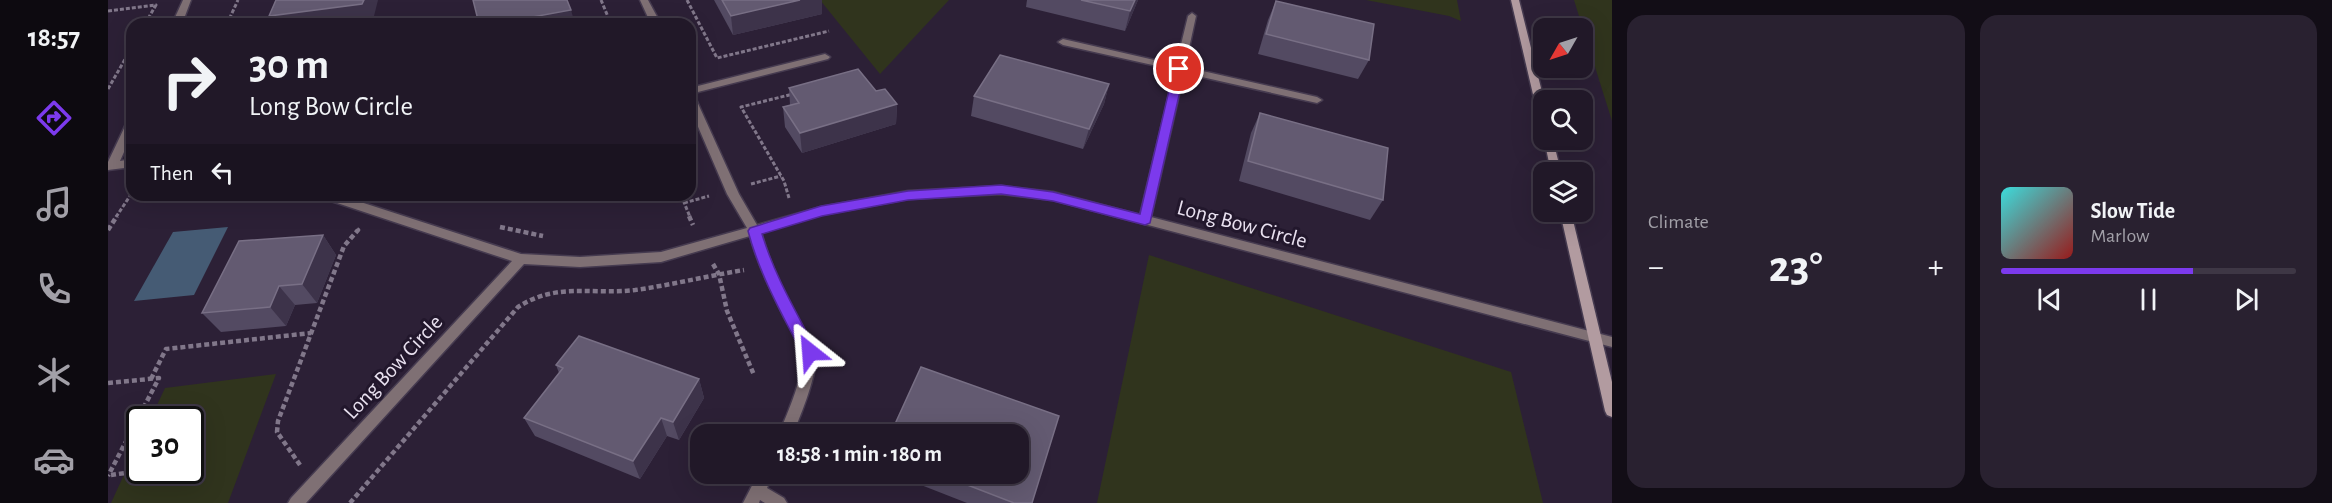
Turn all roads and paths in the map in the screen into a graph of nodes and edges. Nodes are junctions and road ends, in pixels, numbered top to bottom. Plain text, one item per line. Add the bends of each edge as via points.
1 (188, 0) edge
2 (238, 0) edge
3 (601, 0) edge
4 (644, 0) edge
5 (687, 0) edge
6 (1515, 0) edge
7 (108, 11) edge
8 (1192, 16) dead end
9 (148, 18) edge
10 (180, 18) edge
11 (230, 18) edge
12 (608, 18) edge
13 (653, 18) edge
14 (829, 31) dead end
15 (1064, 42) dead end
16 (825, 57) dead end
17 (126, 58) edge
18 (1179, 69) junction
19 (108, 89) edge
20 (696, 89) edge
21 (1537, 90) edge
22 (796, 93) edge
23 (1317, 100) dead end
24 (696, 110) edge
25 (126, 134) edge
26 (126, 164) edge
27 (110, 165) edge
28 (127, 201) edge
29 (344, 201) edge
30 (684, 201) edge
31 (796, 219) junction
32 (1145, 220) junction
33 (1568, 222) edge
34 (490, 224) dead end
35 (354, 227) dead end
36 (108, 230) edge
37 (696, 230) dead end
38 (755, 231) junction
39 (544, 237) dead end
40 (709, 256) dead end
41 (521, 259) junction
42 (766, 266) junction
43 (719, 274) junction
44 (311, 333) junction
45 (1596, 338) junction
46 (1612, 342) edge
47 (754, 375) dead end
48 (151, 379) junction
49 (108, 383) edge
50 (1612, 411) edge
51 (790, 424) edge
52 (125, 472) dead end
53 (298, 472) dead end
54 (109, 476) edge
55 (754, 497) edge
56 (296, 503) edge
57 (350, 503) edge
58 (779, 503) edge

1 - 10 street
2 - 11 path
3 - 12 path
4 - 13 street
5 - 14 path via 717,58
6 - 21 main road
7 - 9 path via 156,5
8 - 18 street
15 - 18 street
16 - 20 street
17 - 19 path
18 - 23 street
18 - 32 street
22 - 31 path via 741,107 784,181
24 - 38 street via 732,194
25 - 27 street
26 - 27 street
28 - 36 path
29 - 41 street, Long Bow Circle
30 - 37 path
31 - 32 street, Long Bow Circle via 908,195 1001,190 1053,196
31 - 38 street, Long Bow Circle
32 - 45 street, Long Bow Circle
33 - 45 main road
34 - 39 path
35 - 44 path via 358,230 344,246
38 - 41 street, Long Bow Circle via 661,257 580,262
38 - 42 street
40 - 43 path
41 - 56 street, Long Bow Circle
42 - 43 path
42 - 51 street via 810,352
43 - 47 path via 727,311
43 - 57 path via 622,291 556,289 528,299
44 - 48 path via 166,349
44 - 53 path via 278,421 277,432 301,465
45 - 46 street, Long Bow Circle
45 - 50 main road
48 - 49 path
48 - 54 path via 159,378
52 - 54 path
55 - 58 street

